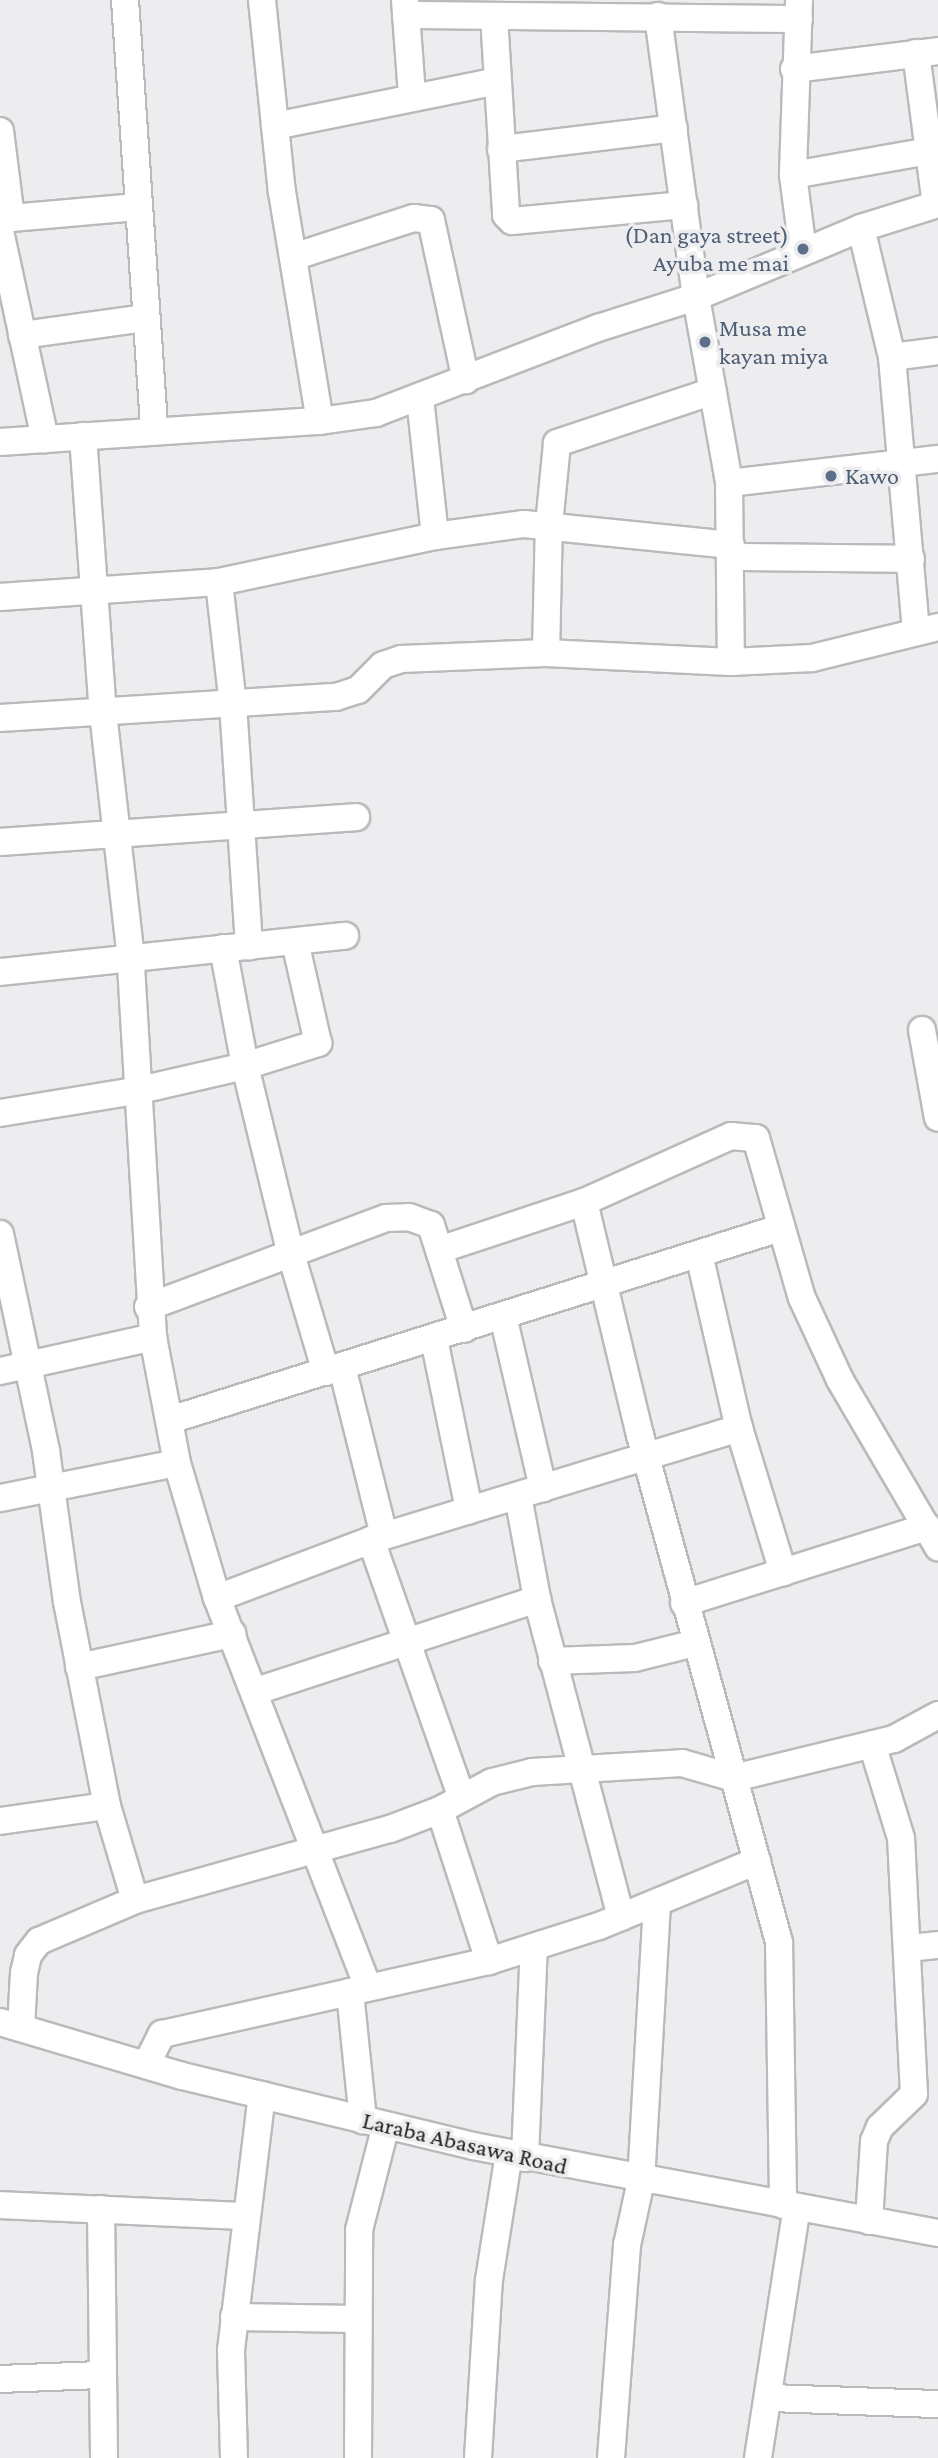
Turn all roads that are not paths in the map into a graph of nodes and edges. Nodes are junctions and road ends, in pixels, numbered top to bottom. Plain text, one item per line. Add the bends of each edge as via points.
1 (125, 0) edge
2 (262, 0) edge
3 (405, 8) edge
4 (799, 10) edge
5 (494, 16) junction
6 (658, 16) junction
7 (927, 52) edge
8 (794, 69) junction
9 (498, 81) junction
10 (412, 96) junction
11 (275, 126) junction
12 (674, 128) junction
13 (0, 131) edge
14 (501, 149) junction
15 (929, 151) junction
16 (793, 175) junction
17 (937, 204) edge
18 (684, 205) junction
19 (136, 207) junction
20 (4, 223) edge
21 (860, 228) junction
22 (803, 251) junction
23 (293, 257) junction
24 (696, 297) junction
25 (144, 318) junction
26 (22, 335) junction
27 (938, 352) edge
28 (892, 357) junction
29 (466, 380) junction
30 (713, 391) junction
31 (420, 398) junction
32 (320, 421) junction
33 (155, 430) junction
34 (83, 436) junction
35 (44, 439) junction
36 (0, 442) edge
37 (938, 459) edge
38 (904, 462) junction
39 (729, 483) junction
40 (549, 525) junction
41 (435, 536) junction
42 (731, 551) junction
43 (911, 559) junction
44 (219, 582) junction
45 (95, 590) junction
46 (0, 597) edge
47 (927, 629) edge
48 (546, 653) junction
49 (731, 662) junction
50 (233, 704) junction
51 (103, 713) junction
52 (0, 718) edge
53 (356, 817) dead end
54 (241, 822) junction
55 (117, 833) junction
56 (0, 842) edge
57 (345, 936) dead end
58 (295, 942) junction
59 (249, 946) junction
60 (223, 948) junction
61 (130, 958) junction
62 (0, 972) edge
63 (922, 1030) dead end
64 (245, 1066) junction
65 (140, 1090) junction
66 (0, 1113) edge
67 (938, 1118) edge
68 (584, 1202) junction
69 (780, 1228) junction
70 (0, 1234) edge
71 (439, 1250) junction
72 (291, 1254) junction
73 (699, 1254) junction
74 (604, 1283) junction
75 (148, 1307) junction
76 (503, 1316) junction
77 (464, 1329) junction
78 (153, 1337) junction
79 (434, 1339) junction
80 (27, 1364) junction
81 (334, 1370) junction
82 (0, 1371) edge
83 (170, 1420) junction
84 (739, 1428) junction
85 (646, 1457) junction
86 (177, 1463) junction
87 (52, 1488) junction
88 (543, 1488) junction
89 (518, 1496) junction
90 (0, 1499) edge
91 (469, 1510) junction
92 (932, 1537) edge
93 (378, 1538) junction
94 (783, 1572) junction
95 (216, 1598) junction
96 (537, 1599) junction
97 (684, 1603) junction
98 (232, 1634) junction
99 (405, 1641) junction
100 (695, 1643) junction
101 (552, 1661) junction
102 (79, 1667) junction
103 (256, 1691) junction
104 (937, 1712) edge
105 (872, 1744) junction
106 (579, 1769) junction
107 (734, 1778) junction
108 (450, 1803) junction
109 (107, 1806) junction
110 (0, 1821) edge
111 (318, 1852) junction
112 (757, 1861) junction
113 (135, 1900) junction
114 (657, 1903) junction
115 (621, 1917) junction
116 (938, 1945) edge
117 (534, 1947) junction
118 (909, 1948) junction
119 (489, 1961) junction
120 (359, 1990) junction
121 (11, 2025) edge
122 (146, 2065) junction
123 (262, 2095) junction
124 (374, 2122) junction
125 (517, 2156) junction
126 (640, 2180) junction
127 (0, 2205) edge
128 (790, 2206) junction
129 (101, 2209) junction
130 (246, 2216) junction
131 (869, 2221) junction
132 (938, 2233) edge
133 (234, 2317) junction
134 (358, 2319) junction
135 (100, 2375) junction
136 (0, 2379) edge
137 (771, 2398) junction
138 (938, 2404) edge
139 (104, 2458) edge
140 (234, 2458) edge
141 (358, 2458) edge
142 (478, 2458) edge
143 (611, 2458) edge
144 (758, 2458) edge

1 - 19 street
2 - 11 street
3 - 5 street
3 - 10 street
4 - 6 street
4 - 8 street
5 - 6 street
5 - 9 street
6 - 12 street
7 - 8 street
7 - 15 street
8 - 16 street
9 - 10 street
9 - 14 street
10 - 11 street
11 - 23 street
12 - 14 street
12 - 18 street
13 - 20 street
14 - 18 street via 506,215 519,224
15 - 16 street
15 - 17 street
16 - 22 street
17 - 21 street
18 - 24 street
19 - 20 street
19 - 25 street
20 - 26 street
21 - 22 street
21 - 28 street
22 - 24 street
23 - 29 street via 414,218 431,220
23 - 32 street
24 - 29 street via 598,328
24 - 30 street
25 - 26 street
25 - 33 street
26 - 35 street
27 - 28 street
28 - 38 street
29 - 31 street
30 - 39 street
30 - 40 street via 557,443
31 - 32 street via 376,413
31 - 41 street
32 - 33 street
33 - 34 street
34 - 35 street
34 - 45 street
35 - 36 street
37 - 38 street
38 - 39 street
38 - 43 street
39 - 42 street
40 - 41 street
40 - 42 street
40 - 48 street
41 - 44 street
42 - 43 street
42 - 49 street
43 - 47 street
44 - 45 street
44 - 50 street
45 - 46 street
45 - 51 street
47 - 49 street via 813,658
48 - 49 street
48 - 50 street via 401,659 383,664 358,690 336,697
50 - 51 street
50 - 54 street
51 - 52 street
51 - 55 street
53 - 54 street
54 - 55 street
54 - 59 street
55 - 56 street
55 - 61 street
57 - 58 street
58 - 59 street
58 - 64 street via 318,1043
59 - 60 street
60 - 61 street
60 - 64 street
61 - 62 street
61 - 65 street
63 - 67 street
64 - 65 street
64 - 72 street
65 - 66 street
65 - 75 street
68 - 69 street via 682,1156 746,1135 761,1145
68 - 71 street
68 - 74 street
69 - 73 street
69 - 92 street via 802,1298 840,1380
70 - 80 street
71 - 72 street via 431,1225 409,1217 386,1218
71 - 77 street
72 - 75 street
72 - 81 street
73 - 74 street
73 - 84 street
74 - 76 street
74 - 85 street
75 - 78 street
76 - 77 street
76 - 88 street
77 - 79 street
78 - 80 street
78 - 83 street
79 - 81 street
79 - 91 street
80 - 82 street
80 - 87 street
81 - 83 street
81 - 93 street
83 - 86 street
84 - 85 street
84 - 94 street
85 - 88 street
85 - 97 street
86 - 87 street
86 - 95 street
87 - 90 street
87 - 102 street
88 - 89 street
89 - 91 street
89 - 96 street
91 - 93 street
92 - 94 street
93 - 95 street
93 - 99 street
94 - 97 street
95 - 98 street
96 - 99 street
96 - 101 street
97 - 100 street
98 - 102 street
98 - 103 street
99 - 103 street
99 - 108 street
100 - 101 street via 635,1658
100 - 107 street
101 - 106 street
102 - 109 street
103 - 111 street
104 - 105 street via 894,1739
105 - 107 street
105 - 118 street via 901,1838
106 - 107 street via 682,1763
106 - 108 street via 532,1772
106 - 115 street
107 - 112 street
108 - 111 street
108 - 119 street
109 - 110 street
109 - 113 street
111 - 113 street
111 - 120 street
112 - 114 street
112 - 128 street via 779,1942
113 - 121 street via 39,1941 28,1955
114 - 115 street
114 - 126 street
115 - 117 street
116 - 118 street
117 - 119 street
117 - 125 street
118 - 131 street via 914,2094 880,2127 874,2141
119 - 120 street
120 - 122 street via 162,2034
120 - 124 street
121 - 122 street, Laraba Abasawa Road
122 - 123 street, Laraba Abasawa Road
123 - 124 street, Laraba Abasawa Road
123 - 130 street
124 - 125 street, Laraba Abasawa Road
124 - 134 street via 359,2230
125 - 126 street, Laraba Abasawa Road
125 - 142 street via 489,2280
126 - 128 street, Laraba Abasawa Road
126 - 143 street via 627,2245
127 - 129 street
128 - 131 street, Laraba Abasawa Road
128 - 137 street
129 - 130 street
129 - 135 street
130 - 133 street
131 - 132 street, Laraba Abasawa Road
133 - 134 street
133 - 140 street via 230,2391
134 - 141 street
135 - 136 street
135 - 139 street
137 - 138 street
137 - 144 street

